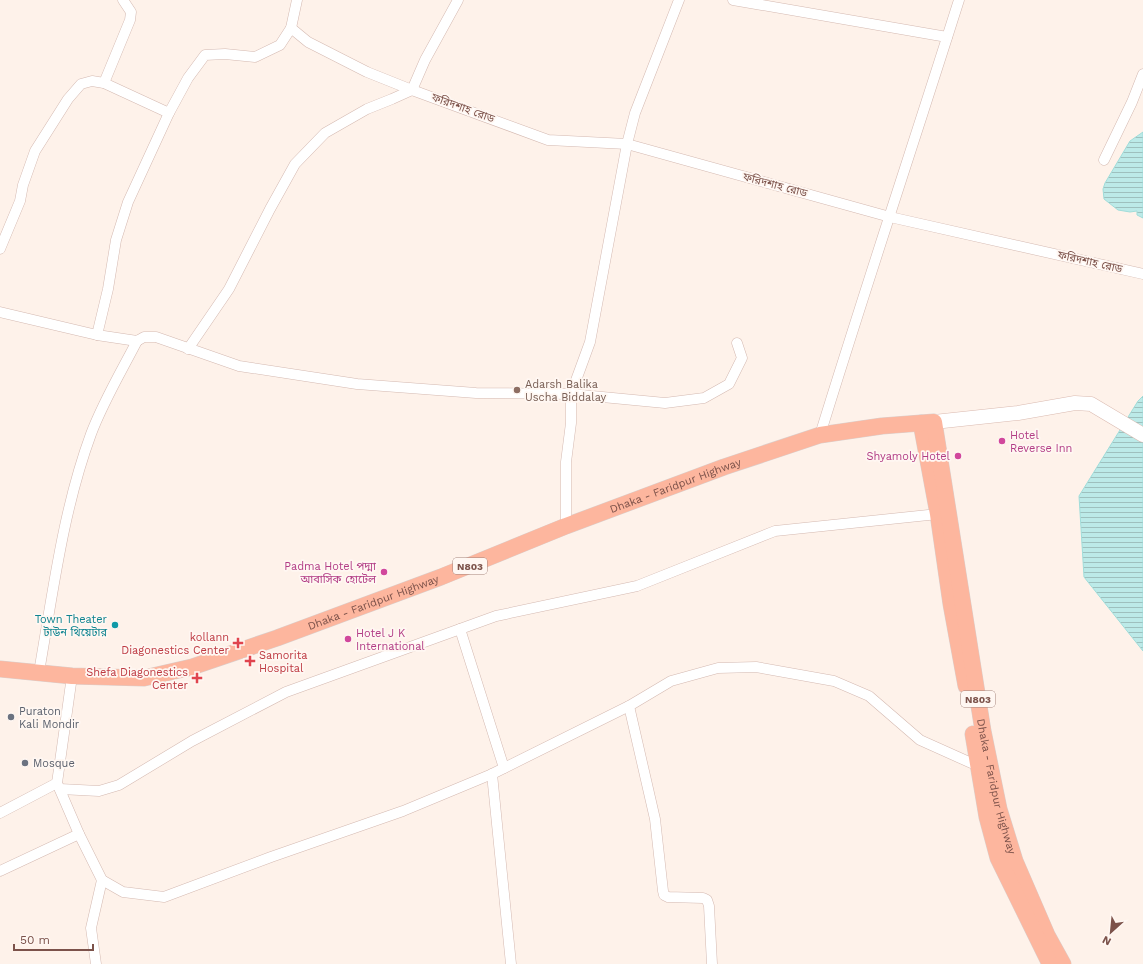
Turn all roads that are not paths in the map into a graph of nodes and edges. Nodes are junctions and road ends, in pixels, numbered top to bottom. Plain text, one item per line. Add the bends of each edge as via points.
1 (123, 0) edge
2 (297, 0) edge
3 (458, 0) edge
4 (679, 0) edge
5 (733, 0) edge
6 (959, 0) edge
7 (291, 28) junction
8 (947, 37) junction
9 (1143, 74) edge
10 (104, 83) junction
11 (412, 90) junction
12 (169, 113) junction
13 (627, 144) junction
14 (1104, 160) dead end
15 (890, 217) junction
16 (0, 249) edge
17 (1143, 274) edge
18 (0, 312) edge
19 (97, 335) junction
20 (137, 342) junction
21 (737, 343) dead end
22 (188, 349) junction
23 (571, 394) junction
24 (927, 422) junction
25 (820, 435) junction
26 (1143, 435) edge
27 (938, 514) junction
28 (566, 526) junction
29 (460, 629) junction
30 (0, 669) edge
31 (39, 672) junction
32 (72, 676) junction
33 (630, 706) junction
34 (984, 766) junction
35 (504, 768) junction
36 (492, 774) junction
37 (58, 786) junction
38 (0, 813) edge
39 (79, 834) junction
40 (0, 871) edge
41 (102, 880) junction
42 (96, 964) edge
43 (510, 964) edge
44 (712, 964) edge
45 (1050, 964) edge
46 (1063, 964) edge

1 - 10 street via 131,12 130,20
2 - 7 street
3 - 11 street via 425,60
4 - 13 street via 635,113
5 - 8 street
6 - 8 street
7 - 11 street, ফরিদশাহ রোড via 308,42 366,72
7 - 12 street via 280,45 255,57 205,55 188,78
8 - 15 street
9 - 14 street
10 - 12 street
10 - 16 street via 92,81 81,84 68,98 50,126 35,151 20,201
11 - 13 street, ফরিদশাহ রোড via 548,140
11 - 22 street via 367,109 325,133 295,164 229,289
12 - 19 street via 128,202 116,240
13 - 15 street, ফরিদশাহ রোড
13 - 23 street via 590,342
15 - 17 street, ফরিদশাহ রোড
15 - 25 street
18 - 19 street
19 - 20 street
20 - 22 street via 144,337 156,337
20 - 31 street via 110,390 91,433 75,482 58,559
21 - 23 street via 742,358 729,384 704,398 665,403
22 - 23 street via 239,366 357,384 476,393
23 - 28 street via 571,423 566,462
24 - 25 highway, Dhaka - Faridpur Highway / N803
24 - 26 main road via 1091,404
24 - 27 highway, Dhaka - Faridpur Highway / N803
24 - 34 highway, Dhaka - Faridpur Highway / N803
25 - 28 highway, Dhaka - Faridpur Highway / N803 via 724,467
27 - 29 street via 775,530 637,586 496,616
27 - 34 highway, Dhaka - Faridpur Highway / N803 via 967,696
28 - 32 highway, Dhaka - Faridpur Highway / N803 via 441,577 192,667 144,678
29 - 35 street
29 - 37 street via 286,692 192,741 119,785 99,791
30 - 31 highway, Dhaka - Faridpur Highway / N803
31 - 32 highway, Dhaka - Faridpur Highway / N803
32 - 37 street
33 - 34 street via 671,681 718,668 756,667 827,679 869,696 920,740
33 - 35 street
33 - 44 street via 655,819 664,895 707,900
34 - 45 highway, Dhaka - Faridpur Highway / N803 via 987,817 998,858
34 - 46 highway, Dhaka - Faridpur Highway / N803 via 1015,861 1047,935
35 - 36 street
36 - 41 street via 403,811 164,897 123,892
36 - 43 street
37 - 38 street
37 - 39 street
39 - 40 street
39 - 41 street
41 - 42 street via 91,928

